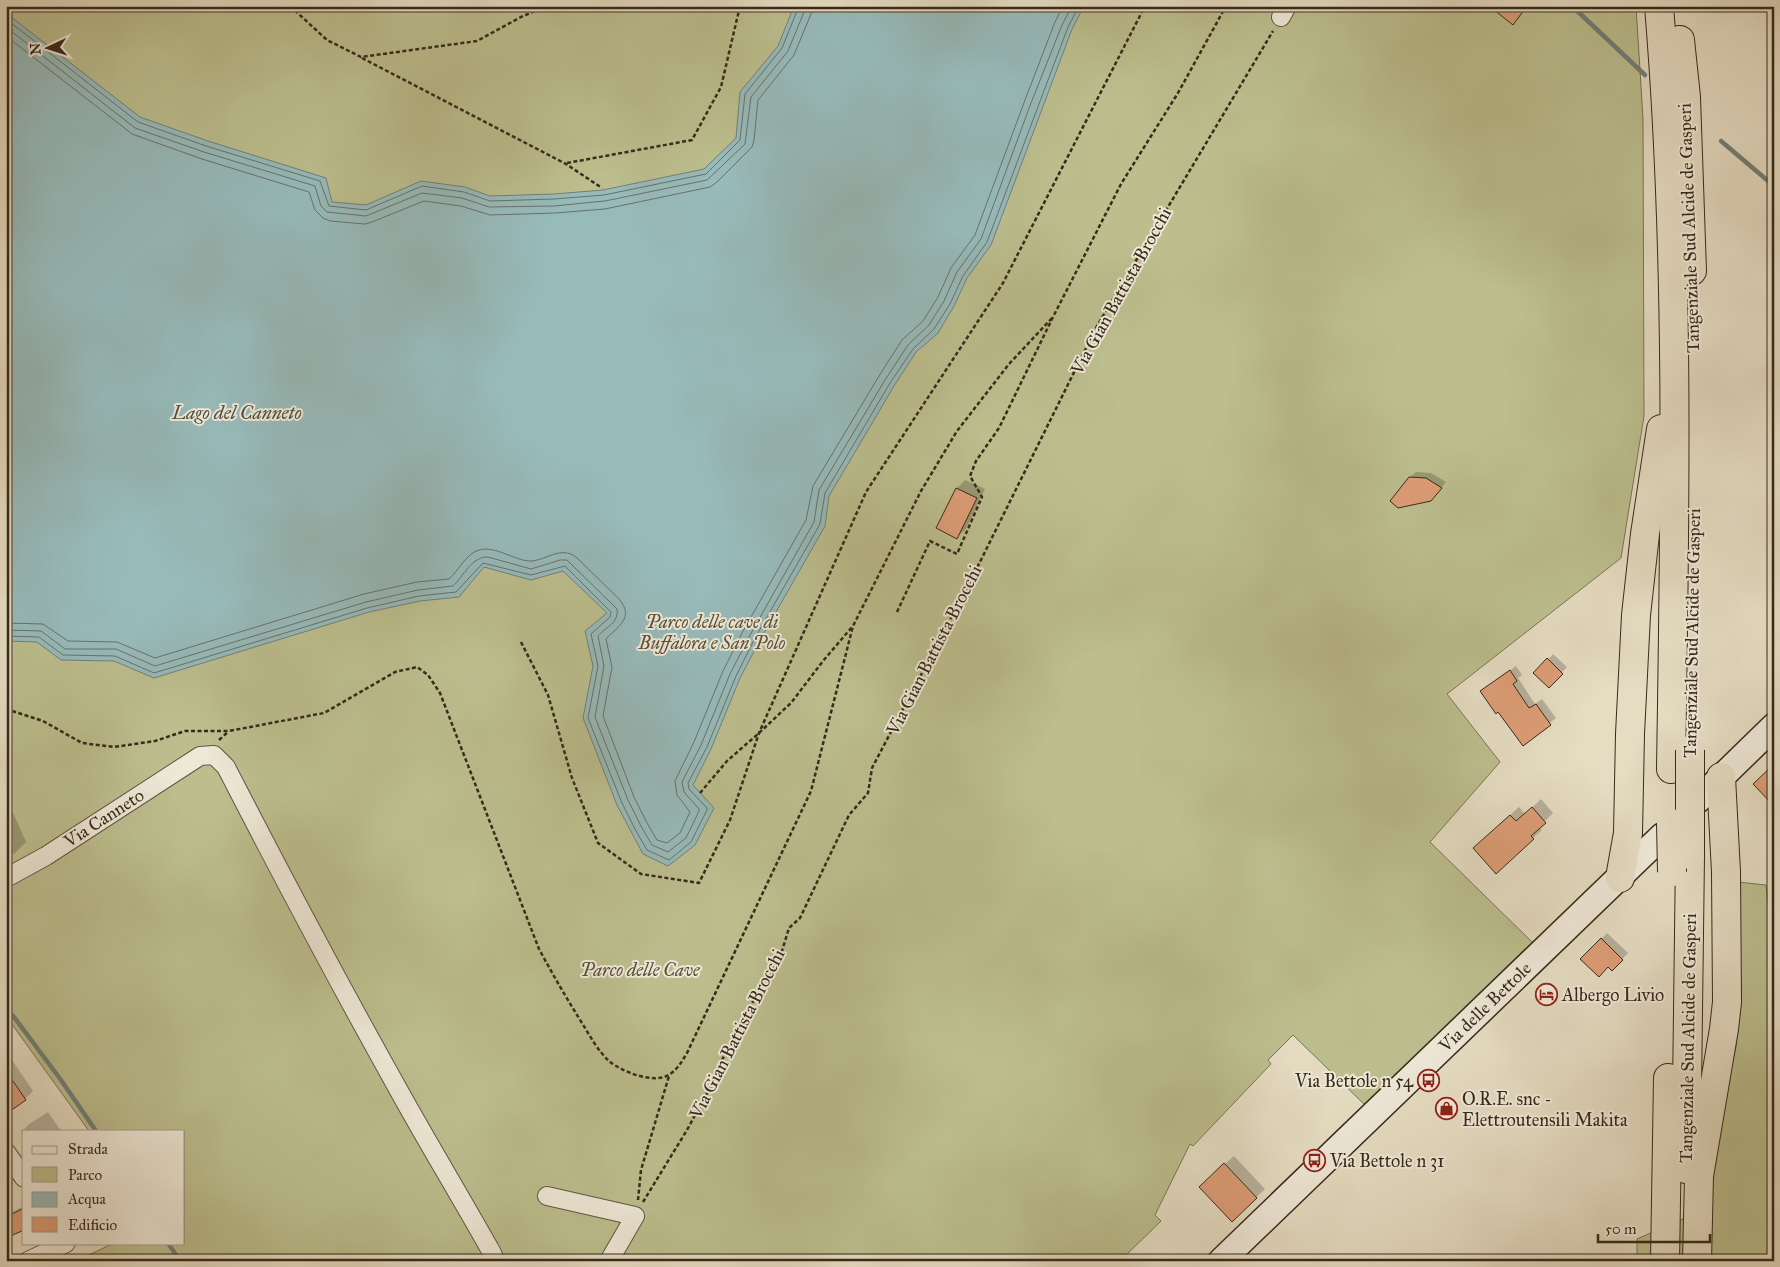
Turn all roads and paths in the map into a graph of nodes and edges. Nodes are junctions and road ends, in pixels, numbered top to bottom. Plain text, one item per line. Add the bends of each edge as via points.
1 (290, 6) edge
2 (547, 6) edge
3 (740, 6) edge
4 (1145, 6) edge
5 (1226, 6) edge
6 (1658, 6) edge
7 (1677, 6) edge
8 (1284, 12) edge
9 (361, 57) junction
10 (566, 164) junction
11 (602, 188) dead end
12 (1673, 277) junction
13 (1053, 317) junction
14 (897, 612) dead end
15 (853, 626) junction
16 (521, 642) dead end
17 (6, 709) edge
18 (1774, 726) edge
19 (759, 733) junction
20 (1680, 760) junction
21 (1722, 777) junction
22 (700, 793) dead end
23 (1698, 800) dead end
24 (1662, 836) dead end
25 (1681, 863) junction
26 (6, 878) edge
27 (1620, 878) junction
28 (669, 1076) junction
29 (6, 1152) edge
30 (22, 1175) edge
31 (547, 1196) dead end
32 (635, 1216) junction
33 (64, 1244) edge
34 (28, 1261) edge
35 (495, 1261) edge
36 (609, 1261) edge
37 (1221, 1261) edge
38 (1665, 1261) edge
39 (1685, 1261) edge
40 (1697, 1261) edge

1 - 9 path via 327,40
2 - 9 path via 477,41
3 - 10 path via 721,87 692,140
4 - 19 path via 1003,283 866,492
5 - 13 path via 1178,93 1121,184
6 - 12 highway, Tangenziale Sud Alcide de Gasperi via 1666,97
7 - 20 highway, Tangenziale Sud Alcide de Gasperi via 1686,98 1692,263 1694,498
8 - 32 path, Via Gian Battista Brocchi via 1096,326 972,578 872,768 868,793 849,815 800,918 789,928 769,979 750,1006 699,1108
9 - 10 path
10 - 11 path
12 - 20 highway, Tangenziale Sud Alcide de Gasperi
12 - 27 highway via 1660,317 1662,413 1636,615 1628,833
13 - 14 path via 999,428 976,460 970,476 982,496 957,554 930,541
13 - 15 path via 1009,364 957,431 921,491
15 - 19 path via 791,702
15 - 28 path via 811,791 687,1053
16 - 19 path via 548,695 572,778 598,843 641,874 699,883 730,820
17 - 28 path via 43,721 82,742 114,747 155,741 185,730 229,731 324,713 394,672 417,667 428,675 440,693 526,916 556,981 609,1061 640,1077
18 - 21 main road
19 - 22 path via 727,761
20 - 25 highway, Tangenziale Sud Alcide de Gasperi, bridge
21 - 23 main road
21 - 40 highway via 1727,1002 1699,1176
24 - 27 main road, Via delle Bettole
25 - 38 highway, Tangenziale Sud Alcide de Gasperi
25 - 39 highway, Tangenziale Sud Alcide de Gasperi
26 - 35 street, Via Canneto via 46,856 200,756 214,755 226,767 403,1099
27 - 37 main road, Via delle Bettole
28 - 32 path via 641,1170
29 - 30 street
31 - 32 street
32 - 36 street
33 - 34 street

